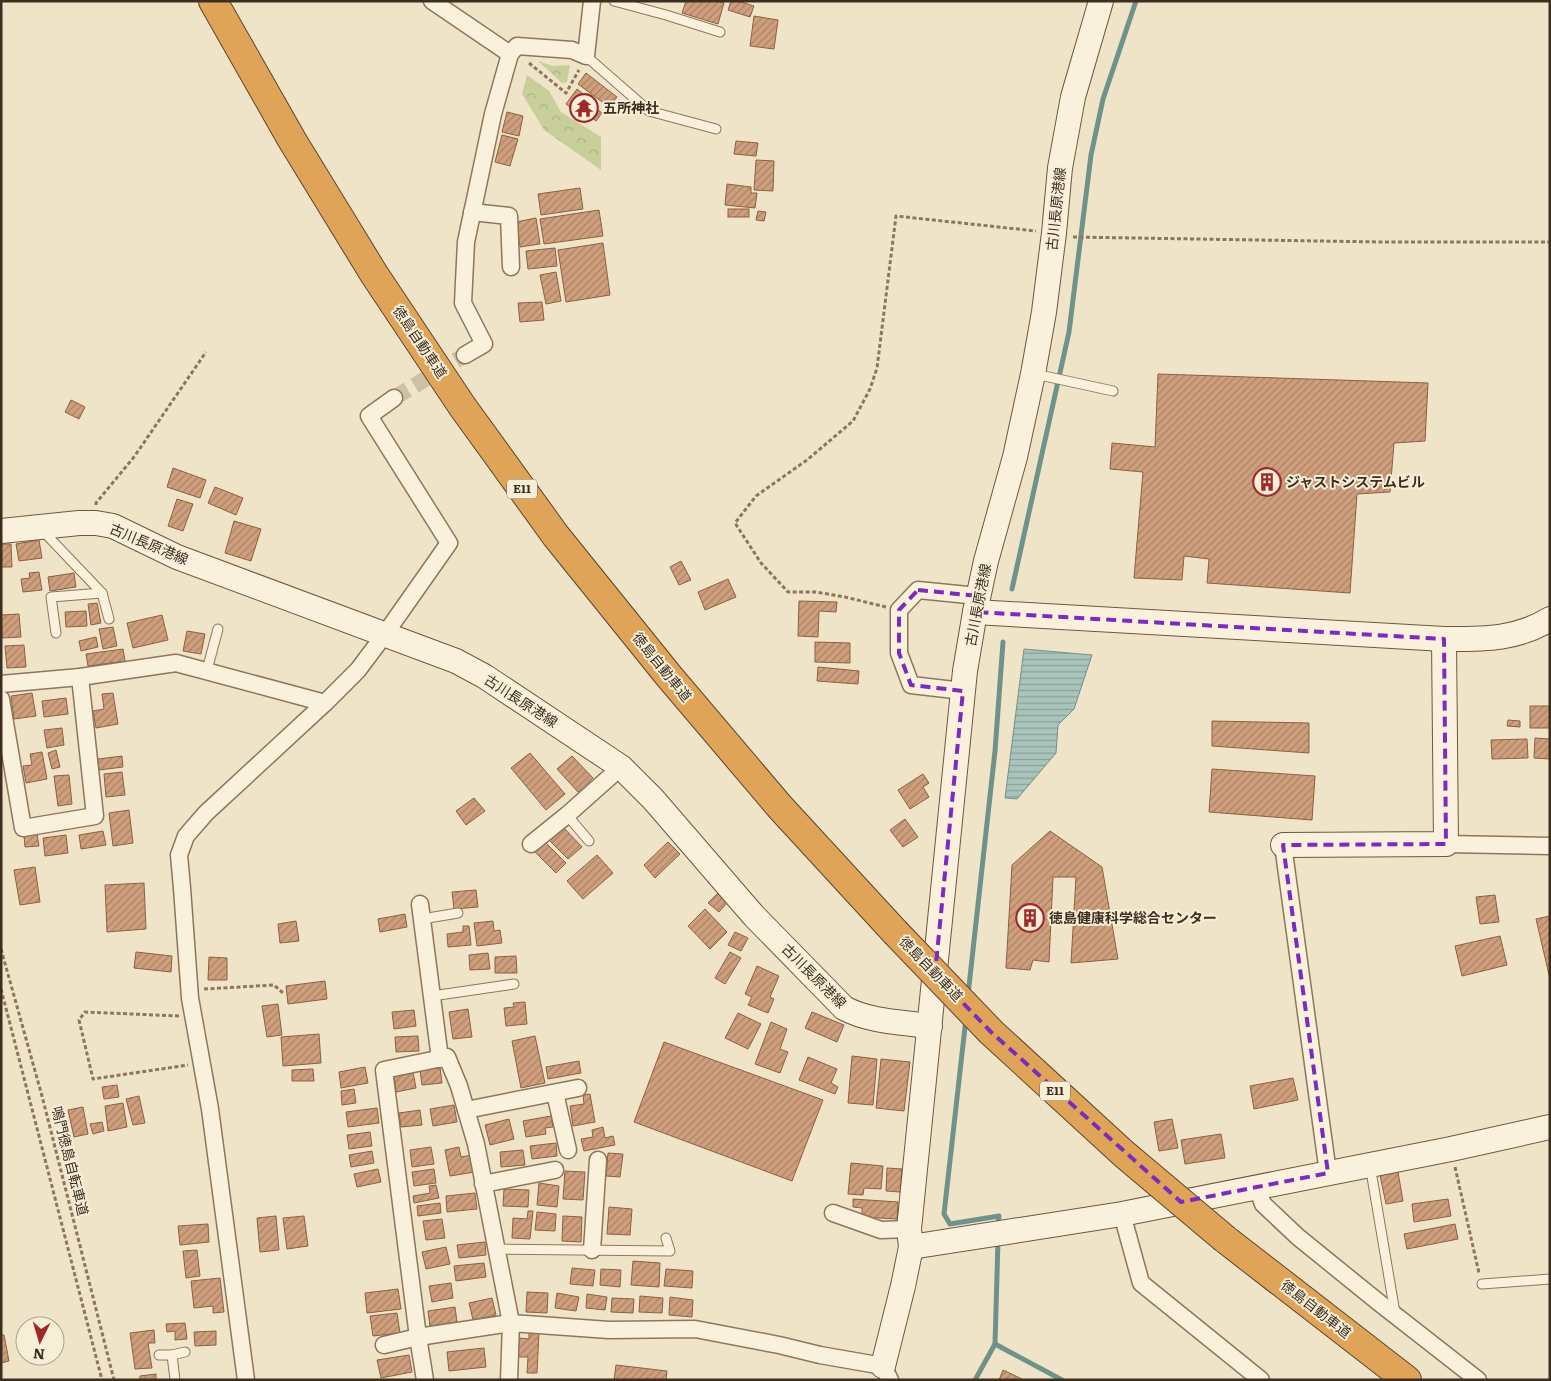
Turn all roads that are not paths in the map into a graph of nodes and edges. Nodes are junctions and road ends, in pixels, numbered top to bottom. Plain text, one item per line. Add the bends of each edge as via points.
1 (213, 1) edge
2 (432, 1) edge
3 (592, 1) edge
4 (614, 1) edge
5 (1101, 1) edge
6 (720, 32) dead end
7 (512, 52) junction
8 (586, 56) junction
9 (716, 129) dead end
10 (472, 212) junction
11 (511, 267) dead end
12 (465, 355) tunnel mouth
13 (1041, 375) junction
14 (1113, 391) dead end
15 (394, 398) tunnel mouth
16 (39, 527) junction
17 (1, 531) edge
18 (102, 593) junction
19 (976, 604) junction
20 (1550, 618) edge
21 (109, 619) dead end
22 (218, 629) dead end
23 (56, 633) dead end
24 (385, 634) junction
25 (1444, 638) junction
26 (206, 670) junction
27 (80, 677) junction
28 (1, 684) edge
29 (964, 691) junction
30 (1, 699) edge
31 (325, 703) junction
32 (621, 767) junction
33 (567, 815) junction
34 (589, 841) dead end
35 (531, 844) dead end
36 (1446, 844) junction
37 (1283, 845) joint
38 (1550, 846) edge
39 (421, 912) joint
40 (458, 913) dead end
41 (514, 984) dead end
42 (432, 996) junction
43 (930, 1026) junction
44 (440, 1059) junction
45 (578, 1088) dead end
46 (555, 1092) junction
47 (466, 1110) junction
48 (1550, 1127) edge
49 (568, 1150) dead end
50 (598, 1160) dead end
51 (1370, 1165) junction
52 (555, 1170) dead end
53 (1328, 1173) junction
54 (483, 1184) junction
55 (1257, 1187) junction
56 (833, 1213) dead end
57 (1122, 1214) junction
58 (666, 1238) dead end
59 (910, 1238) junction
60 (1225, 1239) junction
61 (495, 1250) junction
62 (592, 1250) junction
63 (1550, 1278) edge
64 (1482, 1284) road end
65 (1395, 1316) junction
66 (511, 1323) junction
67 (418, 1337) junction
68 (384, 1345) dead end
69 (185, 1352) dead end
70 (159, 1355) dead end
71 (172, 1355) junction
72 (884, 1375) edge
73 (1470, 1378) edge
74 (175, 1380) edge
75 (246, 1380) edge
76 (424, 1380) edge
77 (509, 1380) edge
78 (1261, 1380) edge
79 (1386, 1380) edge
80 (1407, 1380) edge

1 - 60 highway, 徳島自動車道 / E11, bridge via 292,140 374,274 462,406 545,520 692,704 780,807 991,1032 1124,1154
2 - 7 street
3 - 8 street
4 - 6 lane
5 - 13 main road, 古川長原港線 via 1073,97 1060,168 1065,235 1044,312
7 - 8 street via 517,46 572,50
7 - 10 street via 493,114
8 - 9 lane via 649,112
10 - 11 street via 509,216
10 - 12 street via 466,242 462,303 484,344
13 - 14 lane
13 - 19 main road, 古川長原港線 via 1015,457
15 - 24 street via 368,416 449,543
16 - 17 main road, 古川長原港線
16 - 18 lane
16 - 24 main road, 古川長原港線 via 96,523 113,526 177,557
18 - 21 lane
18 - 23 lane via 51,598
19 - 25 main road
19 - 29 main road, 古川長原港線
19 - 29 street via 918,590 899,610 899,653 911,685
20 - 25 main road via 1510,636
22 - 26 lane
24 - 31 street via 358,670
24 - 32 main road, 古川長原港線 via 456,661 484,676
25 - 36 main road
26 - 27 street via 176,663
26 - 31 street
27 - 28 street
27 - 30 street via 95,816 23,828
29 - 43 main road, 古川長原港線
31 - 75 street via 206,813 186,836 179,855 189,990 210,1109
32 - 33 street
32 - 43 main road, 古川長原港線 via 653,799 754,916 844,1008 867,1017
33 - 34 lane
33 - 35 street
36 - 37 main road
36 - 38 street
37 - 53 street
39 - 40 lane
39 - 42 street
41 - 42 lane
42 - 44 street
43 - 59 main road
44 - 47 street via 447,1058
44 - 67 street via 384,1070
45 - 46 street
46 - 47 street
46 - 49 street
47 - 54 street
48 - 51 main road
50 - 62 street
51 - 53 main road
51 - 65 lane
52 - 54 street
53 - 55 main road
54 - 61 street
55 - 57 main road
55 - 65 street via 1263,1204 1275,1216
56 - 59 street
57 - 59 main road via 997,1233
57 - 78 street via 1141,1283
58 - 62 lane via 670,1251
59 - 72 main road
60 - 79 highway, 徳島自動車道 / E11
60 - 80 highway, 徳島自動車道 / E11
61 - 62 lane
61 - 66 street
63 - 64 lane
65 - 73 street
66 - 67 street
66 - 72 street via 609,1330 695,1329 820,1355
66 - 77 street
67 - 68 street
67 - 76 street
69 - 71 lane
70 - 71 lane
71 - 74 lane

